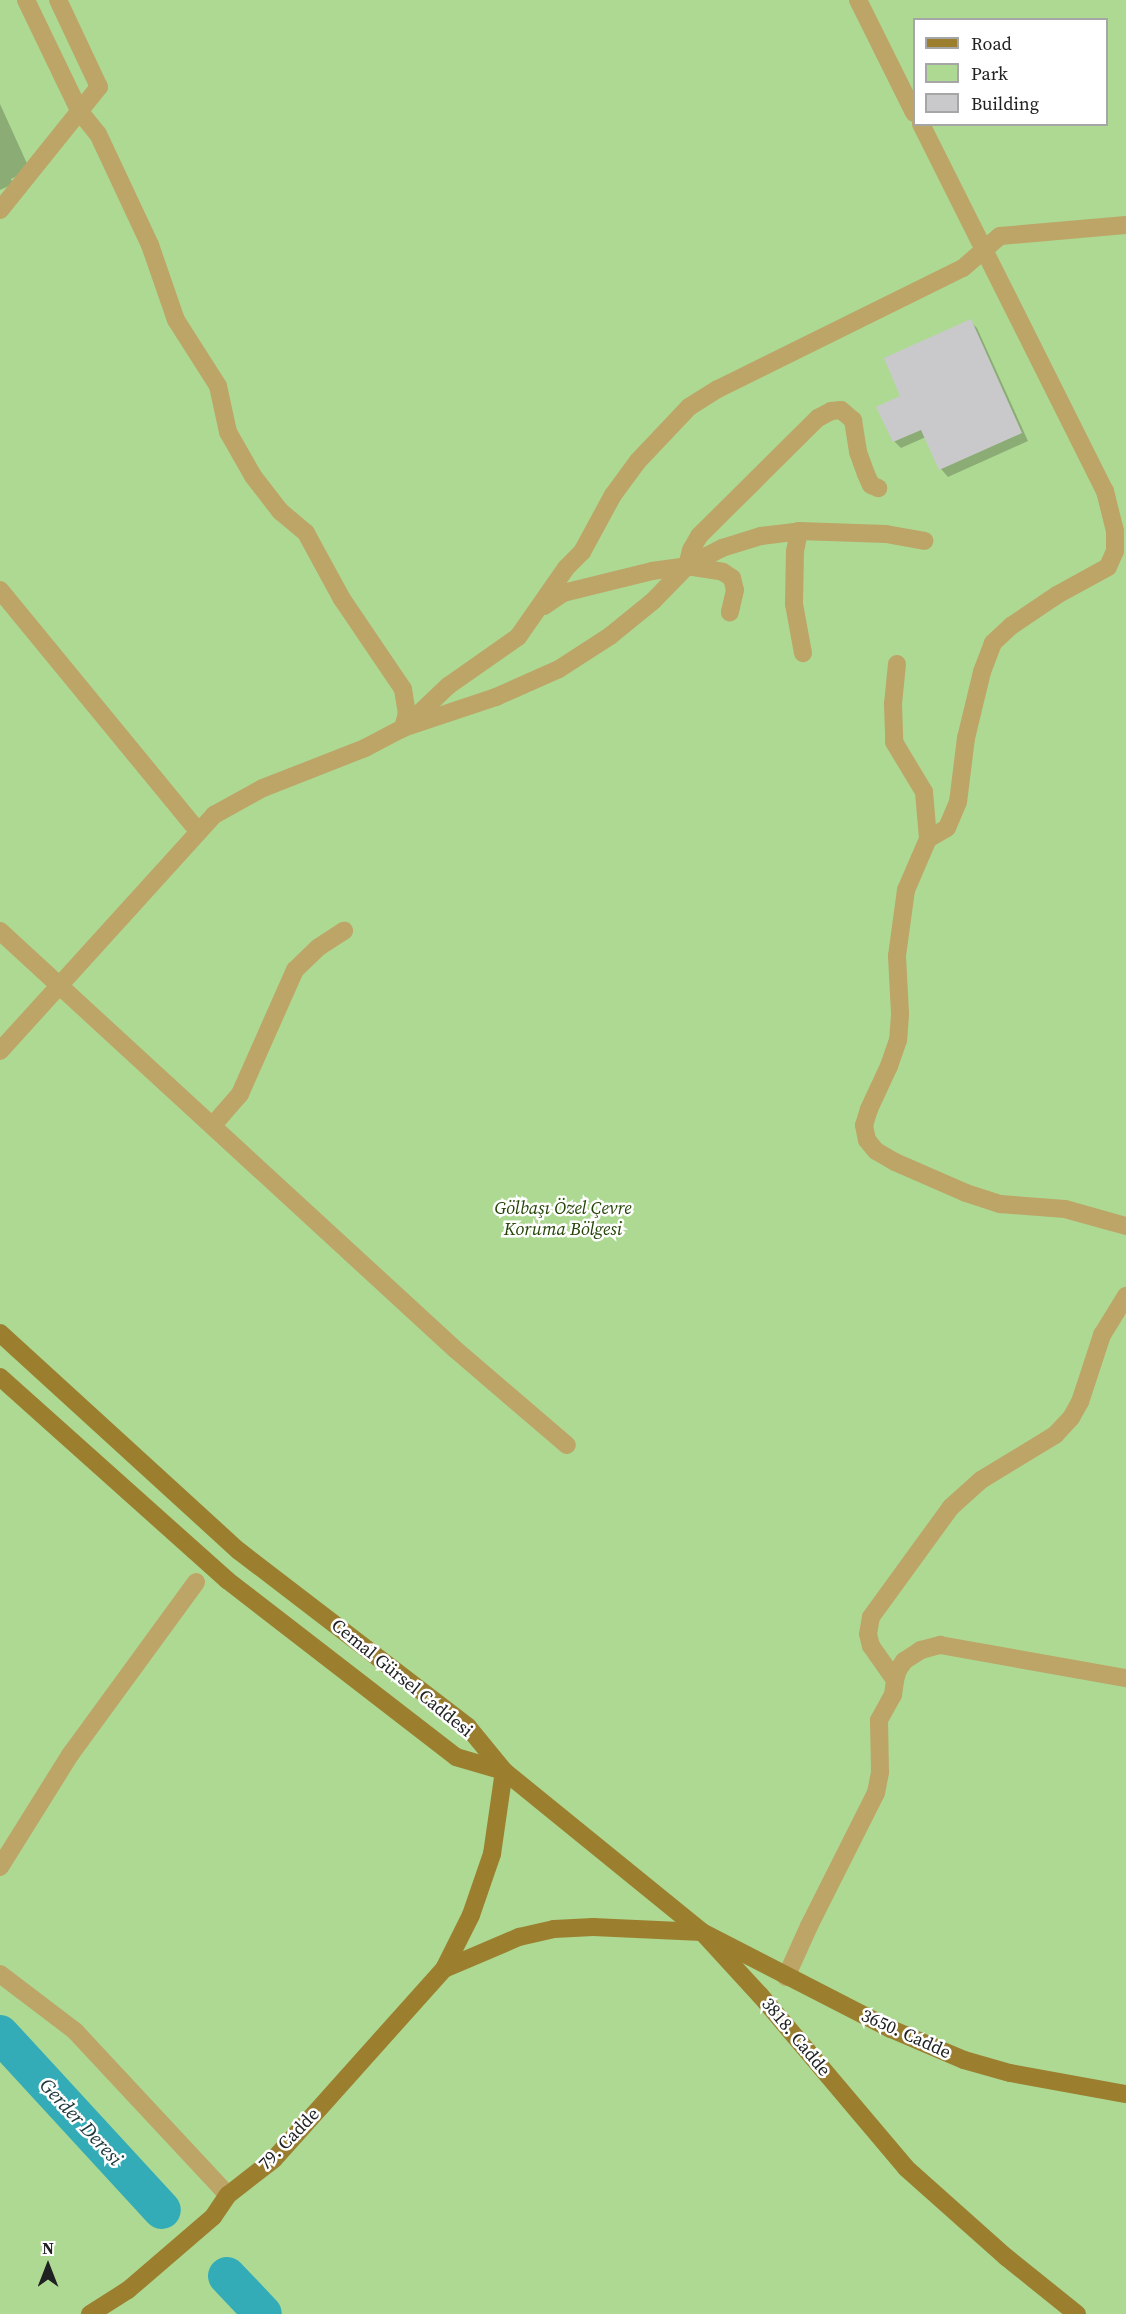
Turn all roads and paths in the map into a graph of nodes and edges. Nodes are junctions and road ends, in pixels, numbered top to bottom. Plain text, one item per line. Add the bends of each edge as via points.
1 (26, 0) edge
2 (58, 0) edge
3 (858, 0) edge
4 (913, 108) edge
5 (80, 112) junction
6 (922, 126) edge
7 (0, 210) edge
8 (1126, 225) edge
9 (984, 250) junction
10 (878, 488) dead end
11 (1105, 491) junction
12 (799, 531) junction
13 (924, 541) dead end
14 (1126, 542) edge
15 (687, 566) junction
16 (0, 590) edge
17 (730, 612) dead end
18 (535, 614) junction
19 (803, 653) dead end
20 (897, 664) dead end
21 (403, 728) junction
22 (198, 831) junction
23 (928, 839) junction
24 (0, 931) edge
25 (344, 931) dead end
26 (60, 984) junction
27 (0, 1051) edge
28 (213, 1125) junction
29 (1126, 1226) edge
30 (1126, 1296) edge
31 (0, 1333) edge
32 (0, 1377) edge
33 (567, 1445) dead end
34 (196, 1582) dead end
35 (1126, 1678) edge
36 (895, 1680) junction
37 (504, 1771) junction
38 (0, 1867) edge
39 (702, 1932) junction
40 (444, 1969) junction
41 (0, 1974) edge
42 (786, 1977) junction
43 (1126, 2094) edge
44 (228, 2195) junction
45 (90, 2314) edge
46 (1077, 2314) edge

1 - 5 street
2 - 5 street via 99,87
3 - 4 street
5 - 7 street
5 - 21 street via 98,134 150,245 176,320 218,386 228,432 253,476 280,511 306,533 342,599 403,689 407,712
6 - 9 street
8 - 9 street via 1000,236
9 - 11 street
9 - 18 street via 963,268 689,407 619,486 582,552 566,568
10 - 15 street via 871,485 866,474 853,420 841,410 831,411 812,424 699,536
11 - 14 street
11 - 23 street via 1115,531 1108,567 1057,595 993,642 966,738 958,802 947,828
12 - 13 street via 886,534
12 - 15 street via 761,536 722,548
12 - 19 street via 794,604
15 - 17 street via 723,572 732,578 735,590
15 - 18 street via 563,593
15 - 21 street via 652,602 559,669 496,697
16 - 22 street
18 - 21 street via 518,637 448,686
20 - 23 street via 894,742 924,792
21 - 22 street via 365,748 263,788 214,815
22 - 26 street
23 - 29 street via 906,890 897,956 897,1040 868,1109 864,1125 867,1140 876,1151 895,1162 966,1193 1000,1204 1065,1209
24 - 26 street
25 - 28 street via 319,947 296,970 240,1094
26 - 27 street
26 - 28 street
28 - 33 street via 456,1350
30 - 36 street via 1102,1335 1071,1418 1055,1436 981,1479 951,1506 871,1617 871,1646
31 - 37 street, Cemal Gürsel Caddesi via 239,1551 468,1727
32 - 37 street, Cemal Gürsel Caddesi via 227,1580 456,1757
34 - 38 street via 70,1755
35 - 36 street via 940,1645 921,1650 904,1661
36 - 42 street via 893,1695 879,1720 880,1772 876,1793
37 - 39 street, 3818. Cadde
37 - 40 street, 79. Cadde via 492,1854 471,1915
39 - 40 street, 79. Cadde via 554,1929 509,1940
39 - 42 street, 3650. Cadde
39 - 46 street, 3818. Cadde via 906,2168
40 - 44 street, 79. Cadde via 274,2159
41 - 44 street via 75,2031
42 - 43 street, 3650. Cadde via 891,2030 964,2060 1010,2073
44 - 45 street, 79. Cadde via 205,2224 128,2290

